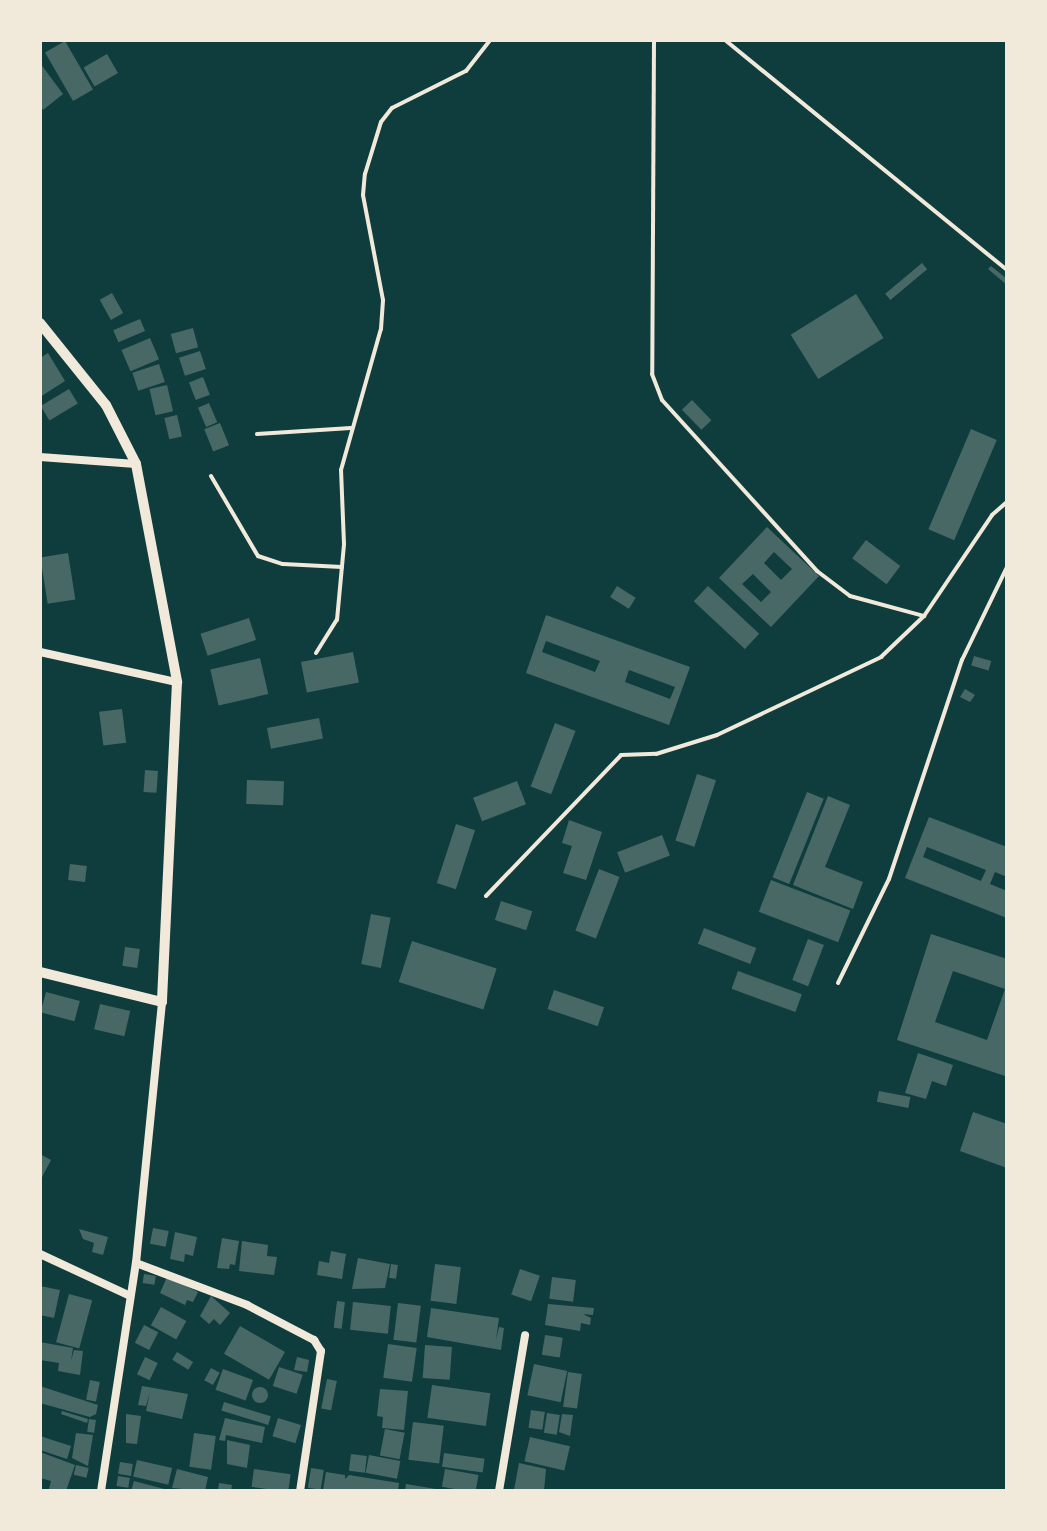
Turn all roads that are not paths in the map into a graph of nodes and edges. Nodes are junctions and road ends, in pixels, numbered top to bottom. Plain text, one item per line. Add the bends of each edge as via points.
1 (490, 40) edge
2 (654, 40) edge
3 (724, 40) edge
4 (1007, 270) edge
5 (40, 323) edge
6 (351, 428) junction
7 (258, 434) dead end
8 (40, 457) edge
9 (136, 464) junction
10 (211, 476) dead end
11 (1007, 502) edge
12 (342, 567) junction
13 (1007, 567) edge
14 (924, 616) junction
15 (40, 652) edge
16 (316, 653) dead end
17 (177, 682) junction
18 (486, 896) dead end
19 (40, 972) edge
20 (838, 982) dead end
21 (162, 1002) junction
22 (40, 1254) edge
23 (136, 1264) junction
24 (128, 1295) junction
25 (525, 1336) dead end
26 (101, 1491) edge
27 (300, 1491) edge
28 (499, 1491) edge

1 - 6 lane via 466,71 401,101 381,122 363,195 381,328
2 - 14 lane via 652,374 662,400 816,571 874,606
3 - 4 lane
5 - 9 street via 106,405
6 - 7 lane
6 - 12 lane via 341,470
8 - 9 street
9 - 17 street
10 - 12 lane via 258,556
11 - 14 lane
12 - 16 lane via 337,620
13 - 20 lane via 962,660 889,879
14 - 18 lane via 881,657 825,687 717,735 656,754 621,755
15 - 17 street
17 - 21 street
19 - 21 street
21 - 23 street
22 - 24 street
23 - 24 street
23 - 27 street via 247,1305 314,1340 321,1351
24 - 26 street
25 - 28 street

